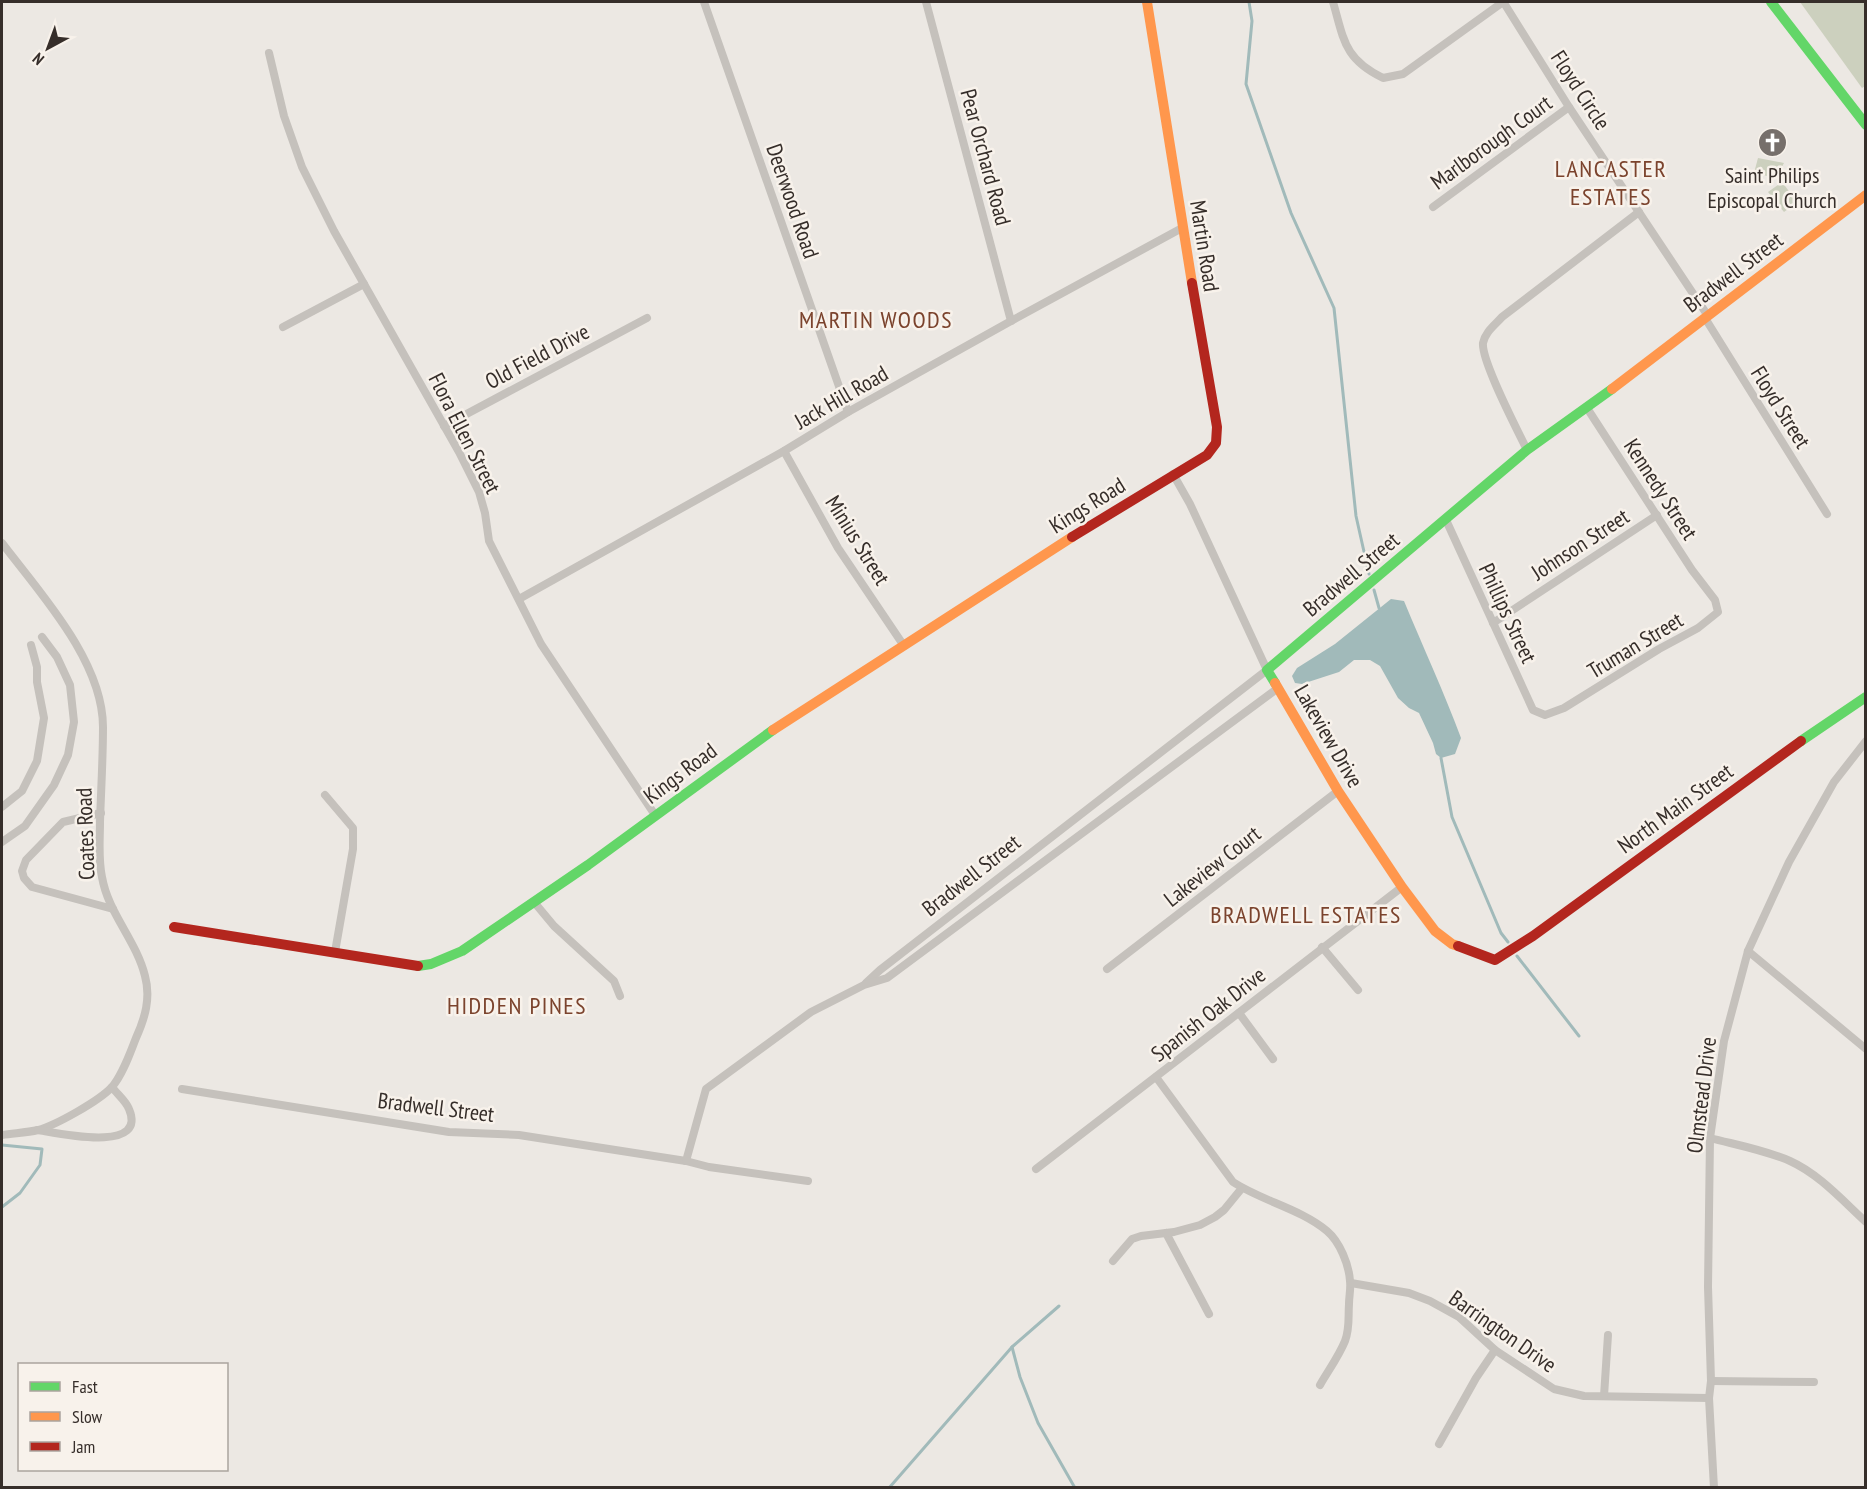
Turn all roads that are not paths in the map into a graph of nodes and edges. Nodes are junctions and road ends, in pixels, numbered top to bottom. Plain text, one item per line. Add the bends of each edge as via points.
1 (704, 2) edge
2 (926, 2) edge
3 (1147, 2) edge
4 (1333, 2) edge
5 (1503, 2) edge
6 (1771, 2) edge
7 (268, 53) dead end
8 (1569, 107) junction
9 (1866, 125) edge
10 (1866, 195) edge
11 (1433, 207) dead end
12 (1639, 212) junction
13 (1182, 228) junction
14 (364, 284) junction
15 (1706, 317) junction
16 (647, 318) dead end
17 (1011, 321) junction
18 (283, 327) dead end
19 (1587, 408) junction
20 (848, 412) junction
21 (444, 426) junction
22 (1527, 450) junction
23 (784, 452) junction
24 (1173, 474) junction
25 (1827, 514) dead end
26 (1657, 515) junction
27 (1446, 520) junction
28 (2, 543) edge
29 (1707, 590) joint
30 (519, 599) junction
31 (1493, 623) junction
32 (42, 637) dead end
33 (30, 645) dead end
34 (904, 646) junction
35 (1267, 669) junction
36 (1278, 688) junction
37 (1866, 697) edge
38 (1545, 715) joint
39 (1866, 741) edge
40 (1338, 791) junction
41 (325, 795) dead end
42 (2, 807) edge
43 (101, 813) junction
44 (655, 815) junction
45 (2, 843) edge
46 (1402, 887) junction
47 (534, 902) junction
48 (113, 909) junction
49 (174, 927) dead end
50 (1322, 947) junction
51 (1509, 951) joint
52 (1748, 951) junction
53 (335, 952) junction
54 (1107, 969) dead end
55 (864, 985) junction
56 (1358, 990) dead end
57 (620, 996) dead end
58 (1239, 1013) junction
59 (1866, 1049) edge
60 (1273, 1059) dead end
61 (1156, 1077) junction
62 (112, 1087) junction
63 (182, 1089) dead end
64 (38, 1130) junction
65 (2, 1135) edge
66 (1710, 1138) junction
67 (686, 1161) junction
68 (1036, 1169) dead end
69 (808, 1181) dead end
70 (1242, 1188) junction
71 (1866, 1222) edge
72 (1166, 1233) junction
73 (1113, 1261) dead end
74 (1351, 1283) junction
75 (1209, 1314) dead end
76 (1608, 1335) dead end
77 (1495, 1350) junction
78 (1711, 1381) junction
79 (1814, 1382) dead end
80 (1320, 1385) dead end
81 (1604, 1396) junction
82 (1709, 1398) junction
83 (1439, 1444) dead end
84 (1714, 1488) edge

1 - 20 street, Deerwood Road
2 - 17 street, Pear Orchard Road
3 - 13 street, Martin Road
4 - 5 street, Floyd Circle via 1346,46 1356,61 1383,78 1403,74
5 - 8 street, Floyd Circle
6 - 9 street
7 - 14 street, Flora Ellen Street via 302,167
8 - 11 street, Marlborough Court
8 - 12 street, Floyd Circle
10 - 15 street, Bradwell Street
12 - 15 street, Floyd Circle
12 - 22 street via 1502,317 1486,334 1483,345 1490,370
13 - 17 street, Jack Hill Road
13 - 24 street, Martin Road via 1216,443 1207,455
14 - 18 street
14 - 21 street, Flora Ellen Street
15 - 19 street, Bradwell Street
15 - 25 street, Floyd Street
16 - 21 street, Old Field Drive
17 - 20 street, Jack Hill Road
19 - 22 street, Bradwell Street
19 - 26 street, Kennedy Street
20 - 23 street, Jack Hill Road
21 - 30 street, Flora Ellen Street via 479,492 489,542
22 - 27 street, Bradwell Street
23 - 30 street, Jack Hill Road
23 - 34 street, Minius Street via 838,548
24 - 34 street, Kings Road
24 - 35 street, Lakeview Drive
26 - 29 street, Kennedy Street
26 - 31 street, Johnson Street
27 - 31 street, Phillips Street
27 - 35 street, Bradwell Street
28 - 43 street, Coates Road via 72,636 89,667 100,699 103,724
29 - 38 street, Truman Street via 1718,612 1698,628 1564,708
30 - 44 street, Flora Ellen Street via 541,644
31 - 38 street, Phillips Street via 1533,710
32 - 45 street via 70,685 74,722 68,755 54,785 25,826
33 - 42 street via 44,717 37,761 22,792
34 - 44 street, Kings Road via 756,741
35 - 36 street, Lakeview Drive
35 - 55 street, Bradwell Street
36 - 40 street, Lakeview Drive
36 - 55 street, Bradwell Street via 887,978
37 - 51 street, North Main Street
39 - 52 street, Olmstead Drive via 1834,782 1794,852
40 - 46 street, Lakeview Drive
40 - 54 street, Lakeview Court
41 - 53 street via 353,828 353,849
43 - 48 street, Coates Road via 101,876
43 - 48 street via 63,822 26,860 22,871 32,887
44 - 47 street, Kings Road
46 - 50 street, Spanish Oak Drive
46 - 51 street, Lakeview Drive via 1435,931 1452,944 1495,960
47 - 53 street, Kings Road via 462,951 431,964 418,966
47 - 57 street via 614,981
48 - 62 street, Coates Road via 132,941 146,977 148,996 144,1020
49 - 53 street, Kings Road
50 - 56 street
50 - 58 street, Spanish Oak Drive
52 - 59 street
52 - 66 street, Olmstead Drive via 1724,1041
55 - 67 street, Bradwell Street via 792,1024 706,1089
58 - 60 street
58 - 61 street, Spanish Oak Drive
61 - 68 street, Spanish Oak Drive
61 - 70 street via 1233,1182
62 - 64 street, Coates Road via 83,1108
62 - 64 street via 132,1118 121,1134 88,1138
63 - 67 street, Bradwell Street via 449,1132 519,1135
64 - 65 street, Coates Road
66 - 71 street via 1792,1161 1820,1180
66 - 78 street, Olmstead Drive
67 - 69 street, Bradwell Street
70 - 72 street via 1215,1217
70 - 74 street via 1328,1232 1348,1265
72 - 73 street via 1132,1239
72 - 75 street
74 - 77 street, Barrington Drive via 1408,1293 1430,1302 1459,1317
74 - 80 street via 1345,1341
76 - 81 street
77 - 81 street, Barrington Drive via 1554,1389
77 - 83 street
78 - 79 street
78 - 82 street, Olmstead Drive
81 - 82 street, Barrington Drive
82 - 84 street, Olmstead Drive

